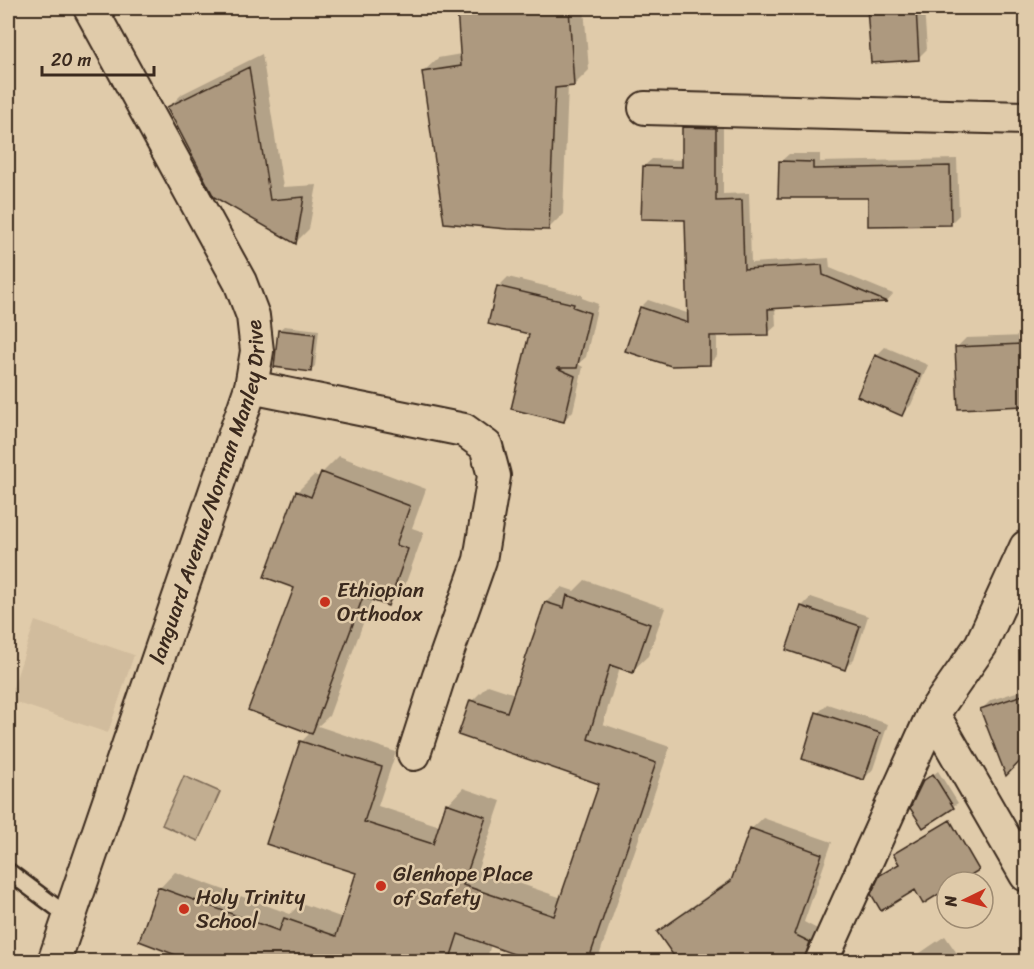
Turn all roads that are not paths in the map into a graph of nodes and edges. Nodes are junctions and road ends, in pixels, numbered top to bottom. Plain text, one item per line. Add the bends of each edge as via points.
1 (90, 8) edge
2 (645, 108) dead end
3 (1026, 118) edge
4 (252, 387) junction
5 (1026, 547) edge
6 (933, 714) junction
7 (414, 754) dead end
8 (8, 871) edge
9 (1026, 875) edge
10 (69, 917) junction
11 (54, 962) edge
12 (821, 962) edge

1 - 4 street, languard Avenue/Norman Manley Drive via 240,282 254,316
2 - 3 street
4 - 7 street via 464,429 486,446 494,476 480,560
4 - 10 street, languard Avenue/Norman Manley Drive
5 - 6 street via 981,645
6 - 9 street
6 - 12 street
8 - 10 lane
10 - 11 street, languard Avenue/Norman Manley Drive

